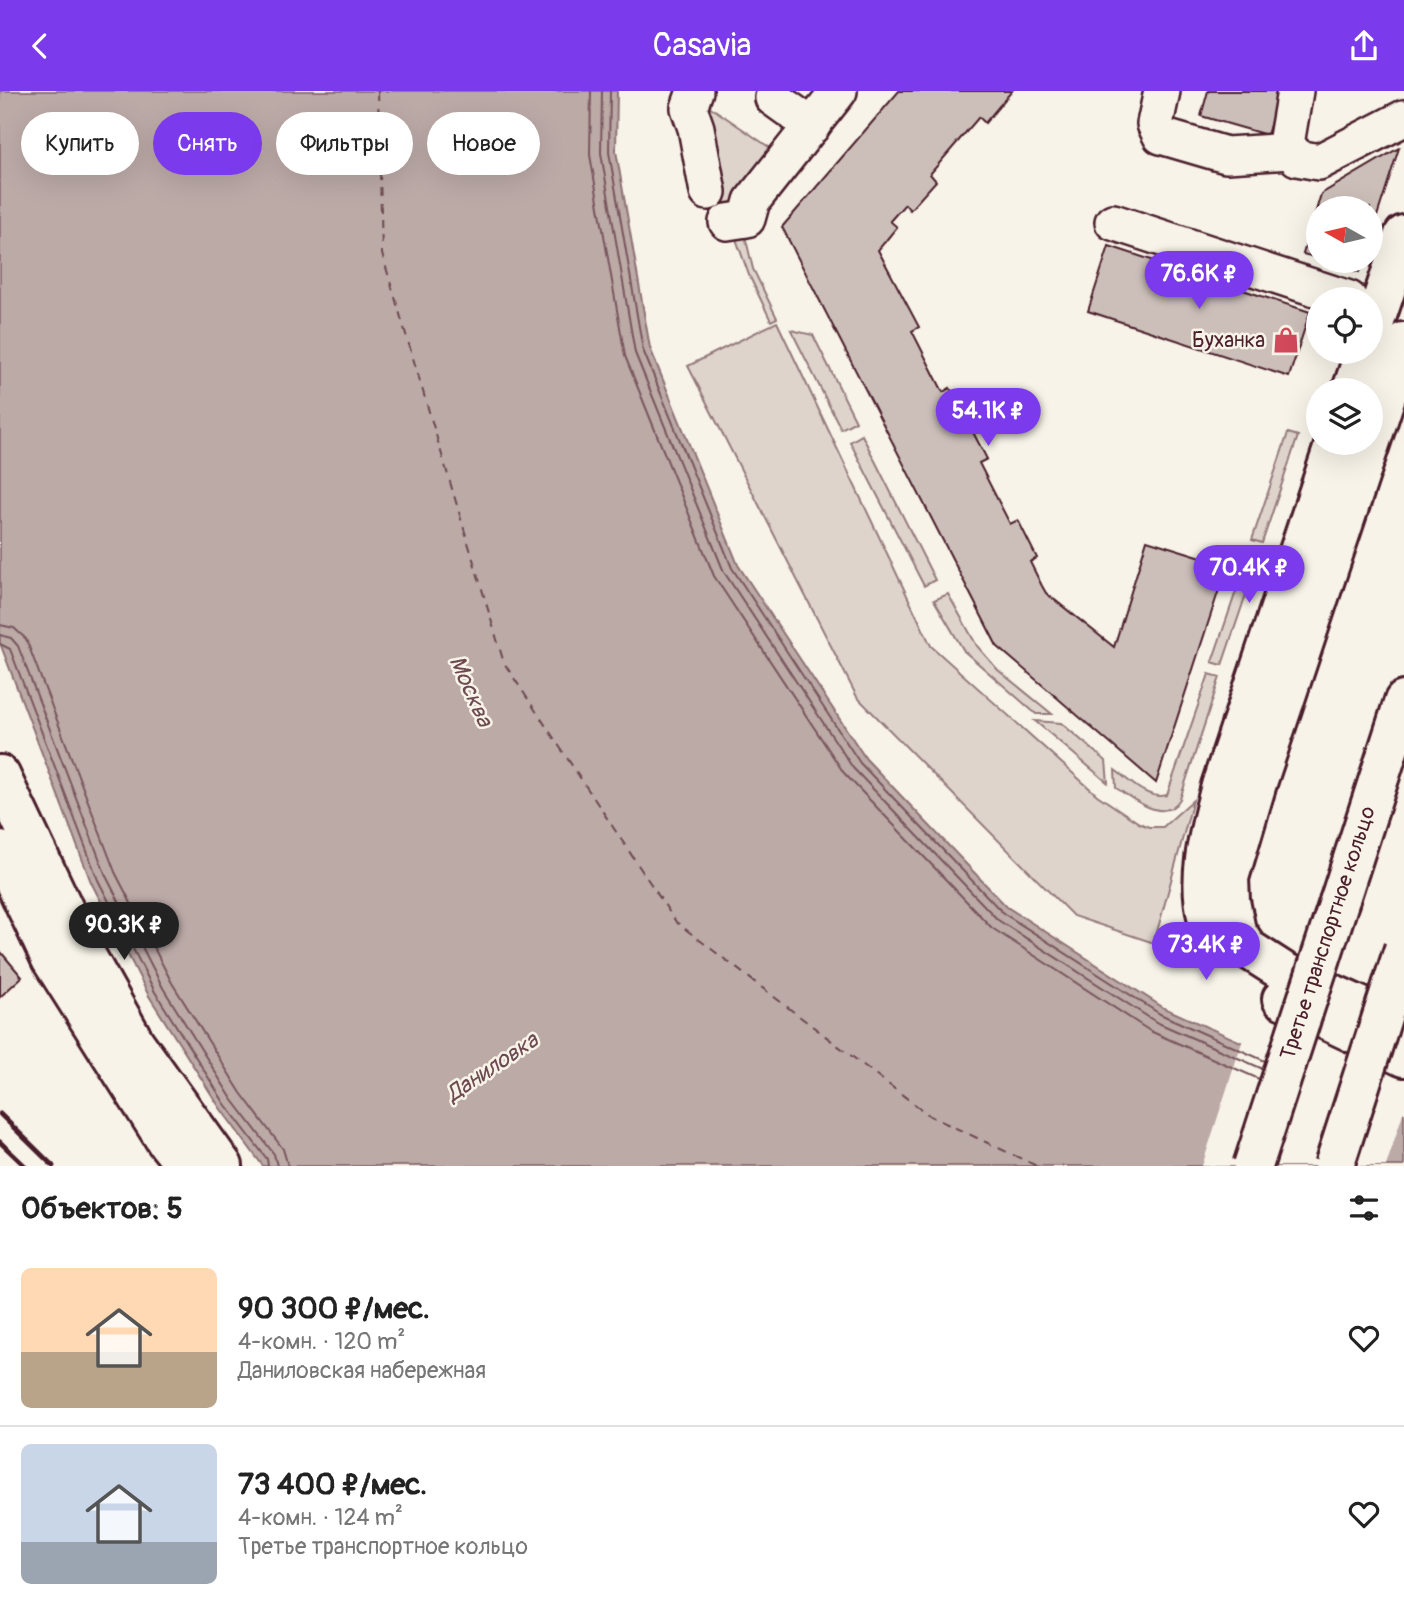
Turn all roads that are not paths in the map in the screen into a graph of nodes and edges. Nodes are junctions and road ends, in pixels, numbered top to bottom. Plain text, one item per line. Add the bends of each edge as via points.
1 (695, 91) edge
2 (839, 91) edge
3 (1162, 91) edge
4 (1294, 91) edge
5 (773, 98) dead end
6 (1404, 118) edge
7 (811, 126) junction
8 (1292, 151) junction
9 (708, 192) dead end
10 (727, 222) dead end
11 (1113, 222) dead end
12 (1404, 235) edge
13 (1379, 287) edge
14 (1306, 291) edge
15 (1404, 342) edge
16 (1331, 455) edge
17 (1404, 701) edge
18 (0, 775) edge
19 (0, 851) edge
20 (1404, 949) edge
21 (1402, 1031) edge
22 (186, 1166) edge
23 (223, 1166) edge
24 (1253, 1166) edge
25 (1334, 1166) edge

1 - 9 lane via 689,108
2 - 7 lane
3 - 8 lane via 1156,124 1161,137 1227,155
4 - 8 lane via 1286,144
5 - 7 lane
6 - 8 lane via 1320,162 1297,158
7 - 10 lane via 752,201 747,219
11 - 14 lane
12 - 13 main road
15 - 21 main road via 1257,783 1230,878 1237,931 1248,949
16 - 21 main road via 1221,786 1209,836 1204,904 1213,938 1231,966 1249,981
17 - 24 main road, Третье транспортное кольцо, bridge
18 - 23 main road via 84,952 135,1043
19 - 22 main road via 51,959
20 - 25 main road, bridge

